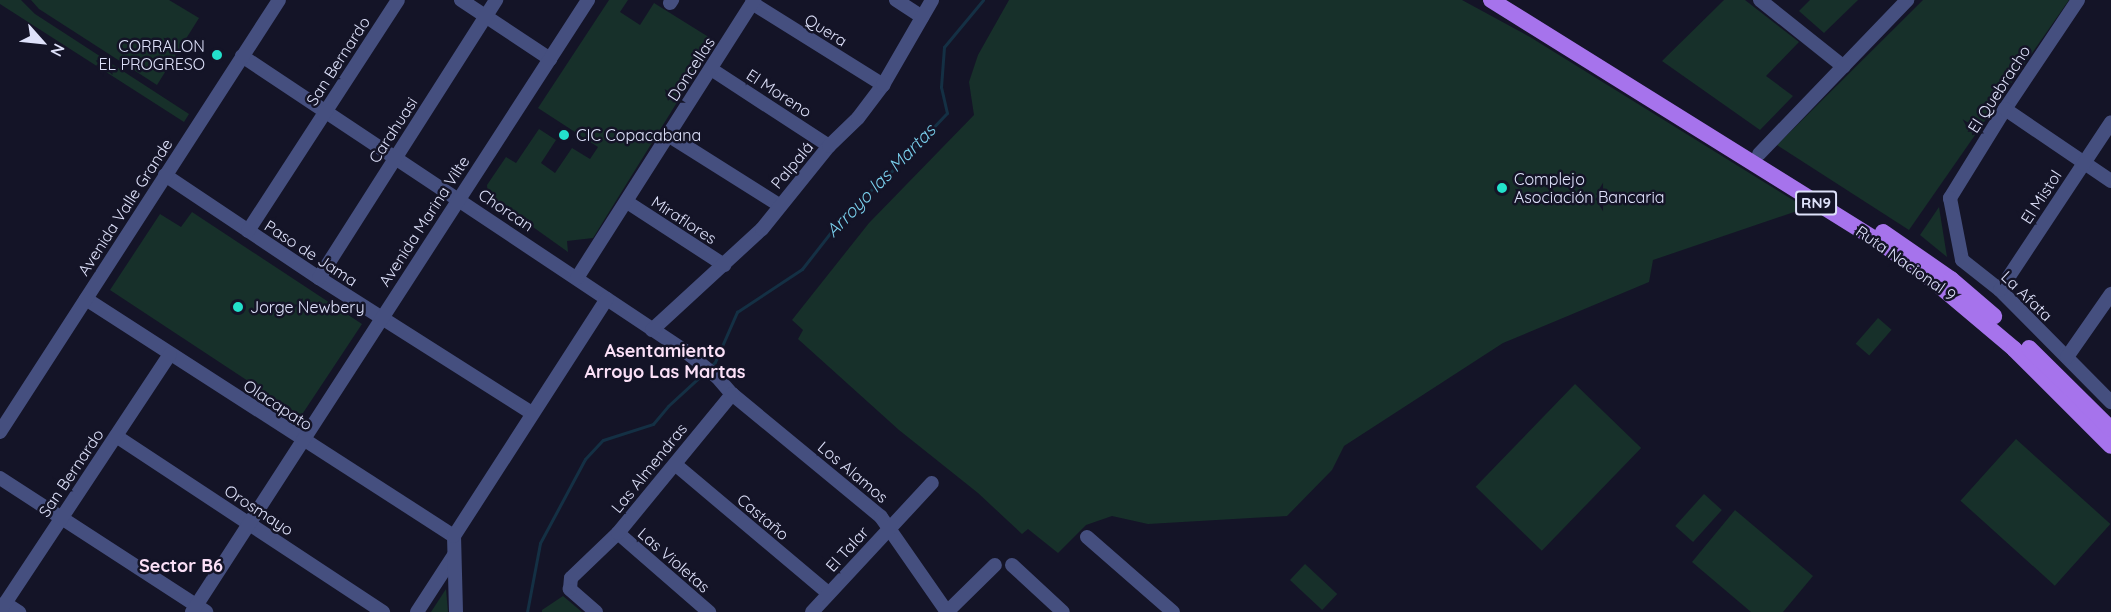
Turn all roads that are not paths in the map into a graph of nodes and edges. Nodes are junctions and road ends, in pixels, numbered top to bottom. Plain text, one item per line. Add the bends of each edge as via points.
1 (279, 0) edge
2 (398, 0) edge
3 (461, 0) edge
4 (496, 0) edge
5 (588, 0) edge
6 (896, 0) edge
7 (932, 0) edge
8 (1491, 0) edge
9 (1510, 0) edge
10 (1760, 0) edge
11 (1907, 0) edge
12 (2078, 0) edge
13 (753, 2) edge
14 (486, 16) junction
15 (922, 17) junction
16 (242, 56) junction
17 (550, 58) junction
18 (1844, 67) junction
19 (711, 69) junction
20 (883, 85) junction
21 (2005, 109) junction
22 (326, 111) junction
23 (2111, 122) edge
24 (668, 135) junction
25 (829, 146) junction
26 (1759, 154) junction
27 (396, 157) junction
28 (2083, 162) junction
29 (165, 176) junction
30 (2111, 181) edge
31 (458, 197) junction
32 (1950, 198) joint
33 (627, 202) junction
34 (779, 205) junction
35 (248, 231) junction
36 (724, 265) junction
37 (319, 278) junction
38 (578, 278) junction
39 (2000, 290) junction
40 (2111, 294) edge
41 (86, 299) junction
42 (607, 299) junction
43 (382, 318) junction
44 (652, 330) junction
45 (170, 354) junction
46 (2067, 357) junction
47 (717, 376) joint
48 (732, 394) junction
49 (2111, 402) edge
50 (532, 413) junction
51 (2111, 429) edge
52 (0, 432) edge
53 (116, 436) junction
54 (303, 441) junction
55 (2111, 446) edge
56 (676, 465) junction
57 (0, 478) edge
58 (932, 483) dead end
59 (62, 517) junction
60 (250, 523) junction
61 (889, 527) junction
62 (618, 533) junction
63 (454, 536) junction
64 (1087, 537) dead end
65 (454, 555) junction
66 (995, 565) dead end
67 (1012, 565) dead end
68 (828, 593) junction
69 (3, 607) edge
70 (198, 610) edge
71 (18, 612) edge
72 (383, 612) edge
73 (417, 612) edge
74 (456, 612) edge
75 (596, 612) edge
76 (709, 612) edge
77 (812, 612) edge
78 (947, 612) edge
79 (1063, 612) edge
80 (1173, 612) edge

1 - 16 street, Avenida Valle Grande
2 - 22 street, San Bernardo
3 - 14 street
4 - 14 street, Carahuasi
5 - 17 street, Avenida Marina Vilte
6 - 15 street
7 - 15 street, Palpalá
8 - 55 main road, Ruta Nacional 9 / RN9 via 1877,240 1931,279 2014,349
9 - 26 main road, Ruta Nacional 9 / RN9
10 - 18 street
11 - 18 street
12 - 21 street, El Quebracho
13 - 19 street, Doncellas
13 - 20 street, Quera
14 - 17 street
14 - 27 street, Carahuasi
15 - 20 street, Palpalá
16 - 22 street, Chorcan
16 - 29 street, Avenida Valle Grande
17 - 31 street, Avenida Marina Vilte
18 - 26 street
19 - 24 street, Doncellas
19 - 25 street, El Moreno
20 - 25 street, Palpalá via 858,118
21 - 28 street
21 - 32 street, El Quebracho
22 - 27 street, Chorcan
22 - 35 street, San Bernardo
23 - 28 street, El Mistol
24 - 33 street, Doncellas
24 - 34 street
25 - 34 street, Palpalá
26 - 51 main road, Ruta Nacional 9 / RN9 via 1951,279 2016,335
27 - 31 street, Chorcan
27 - 37 street, Carahuasi
28 - 30 street
28 - 39 street, El Mistol
29 - 35 street, Paso de Jama
29 - 41 street, Avenida Valle Grande
31 - 38 street, Chorcan
31 - 43 street, Avenida Marina Vilte
32 - 39 street, La Afata via 1962,260
33 - 36 street, Miraflores
33 - 38 street, Doncellas
34 - 36 street, Palpalá via 762,229
35 - 37 street, Paso de Jama
36 - 44 street, Palpalá
37 - 43 street, Paso de Jama
38 - 42 street, Chorcan
39 - 46 street, La Afata
40 - 46 street
41 - 45 street, Olacapato
41 - 52 street, Avenida Valle Grande
42 - 44 street, Chorcan
42 - 50 street
43 - 50 street, Paso de Jama
43 - 54 street, Avenida Marina Vilte
44 - 47 street, Chorcan
45 - 53 street, San Bernardo
45 - 54 street, Olacapato
46 - 49 street, La Afata
47 - 48 street, Los Alamos
48 - 56 street, Las Almendras via 682,452
48 - 61 street, Los Alamos via 881,516
50 - 63 street
53 - 59 street, San Bernardo
53 - 60 street, Orosmayo
54 - 60 street, Avenida Marina Vilte
54 - 63 street, Olacapato
56 - 62 street, Las Almendras
56 - 68 street, Castaño
57 - 59 street
58 - 61 street, El Talar
59 - 69 street, San Bernardo
59 - 70 street
60 - 70 street, Avenida Marina Vilte
60 - 72 street, Orosmayo
61 - 68 street, El Talar
61 - 78 street, Los Alamos
62 - 75 street, Las Almendras via 575,573 569,584
62 - 76 street, Las Violetas
63 - 65 street
64 - 80 street
65 - 73 street
65 - 74 street
66 - 78 street
67 - 79 street
68 - 77 street, El Talar
69 - 71 street

